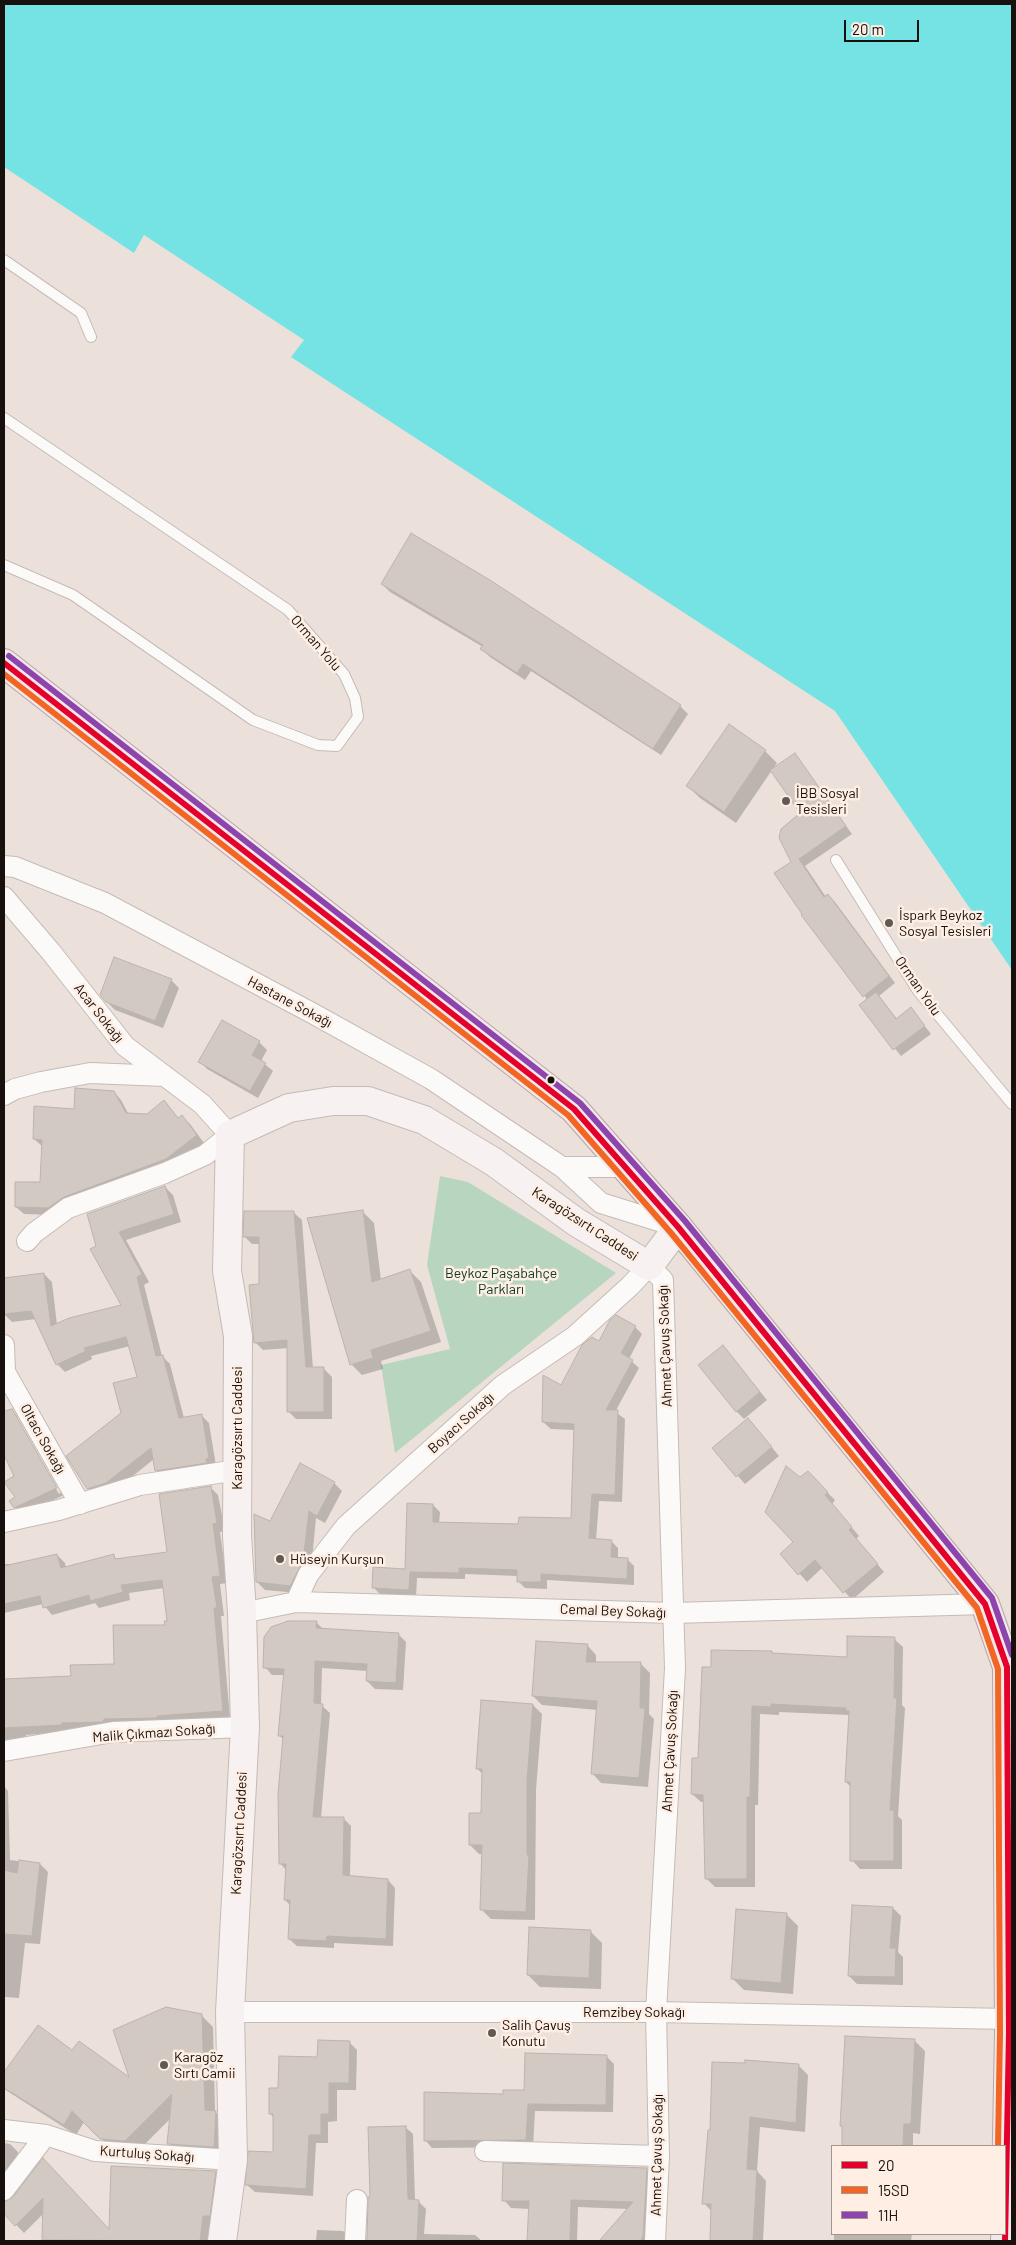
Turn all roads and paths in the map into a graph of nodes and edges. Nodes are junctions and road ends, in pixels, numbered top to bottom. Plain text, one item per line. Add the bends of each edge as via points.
1 (4, 260) edge
2 (91, 337) dead end
3 (4, 418) edge
4 (4, 565) edge
5 (4, 663) edge
6 (836, 860) dead end
7 (4, 866) edge
8 (4, 897) edge
9 (165, 1076) junction
10 (4, 1095) edge
11 (1012, 1104) edge
12 (230, 1135) junction
13 (562, 1166) junction
14 (625, 1167) junction
15 (678, 1227) junction
16 (27, 1241) dead end
17 (649, 1266) junction
18 (4, 1345) edge
19 (237, 1470) junction
20 (80, 1504) junction
21 (4, 1522) edge
22 (296, 1602) junction
23 (985, 1604) junction
24 (242, 1613) junction
25 (674, 1613) junction
26 (244, 1727) junction
27 (4, 1751) edge
28 (230, 2012) junction
29 (656, 2012) junction
30 (1010, 2040) edge
31 (4, 2130) edge
32 (46, 2135) junction
33 (485, 2151) dead end
34 (659, 2156) junction
35 (233, 2160) junction
36 (4, 2190) edge
37 (357, 2200) dead end
38 (222, 2241) edge
39 (355, 2241) edge
40 (655, 2241) edge
41 (1006, 2241) edge

1 - 2 lane via 81,313
3 - 4 lane, Orman Yolu via 288,610 344,674 355,698 358,717 338,746 318,745 253,720 73,595
5 - 14 main road via 574,1109
6 - 11 lane, Orman Yolu via 918,991
7 - 13 street, Hastane Sokağı via 15,867 105,903 312,1013 431,1079
8 - 9 street, Acar Sokağı via 125,1046
9 - 10 street via 90,1073 15,1088
9 - 12 street, Acar Sokağı via 202,1104
12 - 16 street via 206,1155 68,1208
12 - 17 street, Karagözsırtı Caddesi via 289,1108 333,1101 368,1101 424,1120 494,1162 576,1222
12 - 19 street, Karagözsırtı Caddesi via 227,1271 238,1336
13 - 14 street
13 - 15 street, Hastane Sokağı via 601,1202
14 - 15 main road
15 - 17 street, Karagözsırtı Caddesi
15 - 23 main road
17 - 22 street, Boyacı Sokağı via 575,1336 503,1385 346,1526 308,1575
17 - 25 street, Ahmet Çavuş Sokağı via 664,1280
18 - 20 street, Oltacı Sokağı via 6,1372
19 - 20 street via 140,1485
19 - 24 street, Karagözsırtı Caddesi
20 - 21 street
22 - 24 street, Cemal Bey Sokağı
22 - 25 street, Cemal Bey Sokağı
23 - 25 street, Cemal Bey Sokağı
23 - 30 main road via 1007,1667
24 - 26 street, Karagözsırtı Caddesi
25 - 29 street, Ahmet Çavuş Sokağı via 675,1668
26 - 27 street, Malik Çıkmazı Sokağı via 112,1732
26 - 28 street, Karagözsırtı Caddesi
28 - 29 street, Remzibey Sokağı
28 - 35 street, Karagözsırtı Caddesi
29 - 30 street, Remzibey Sokağı
29 - 34 street, Ahmet Çavuş Sokağı
30 - 41 main road
31 - 32 street, Kurtuluş Sokağı
32 - 35 street, Kurtuluş Sokağı via 95,2151
32 - 36 street
33 - 34 street
34 - 40 street, Ahmet Çavuş Sokağı
35 - 38 street, Karagözsırtı Caddesi
37 - 39 street

